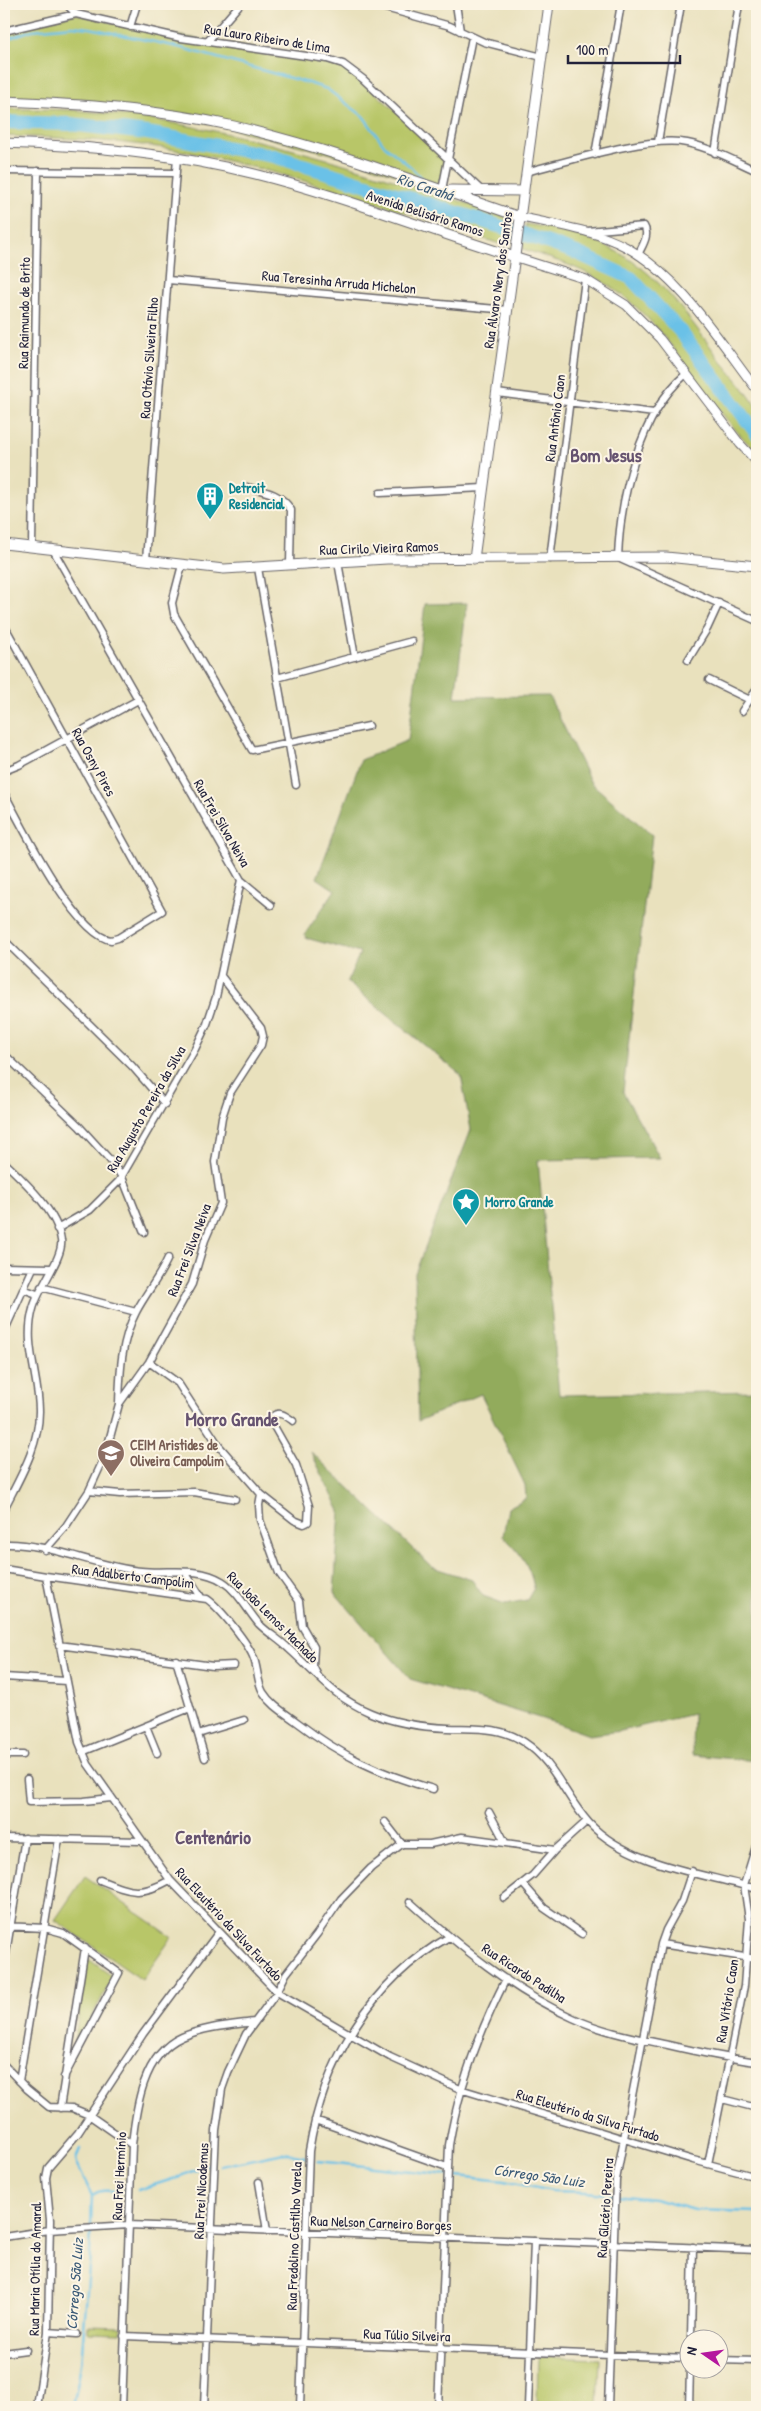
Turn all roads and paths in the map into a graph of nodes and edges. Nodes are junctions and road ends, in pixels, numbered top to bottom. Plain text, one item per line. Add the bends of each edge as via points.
1 (66, 4) edge
2 (137, 4) edge
3 (240, 4) edge
4 (371, 4) edge
5 (456, 4) edge
6 (549, 4) edge
7 (621, 4) edge
8 (681, 4) edge
9 (739, 4) edge
10 (76, 14) junction
11 (130, 27) junction
12 (4, 30) edge
13 (460, 31) junction
14 (472, 37) junction
15 (207, 42) junction
16 (542, 57) junction
17 (4, 101) edge
18 (658, 142) junction
19 (4, 143) edge
20 (715, 153) junction
21 (595, 155) junction
22 (177, 158) junction
23 (448, 158) junction
24 (4, 171) edge
25 (38, 171) junction
26 (757, 171) edge
27 (526, 172) junction
28 (176, 173) junction
29 (442, 190) junction
30 (482, 191) junction
31 (524, 191) junction
32 (520, 220) junction
33 (586, 231) junction
34 (638, 255) junction
35 (515, 257) junction
36 (585, 279) junction
37 (168, 280) junction
38 (508, 310) junction
39 (686, 374) junction
40 (757, 390) edge
41 (497, 393) junction
42 (569, 402) junction
43 (654, 413) junction
44 (757, 462) edge
45 (246, 487) dead end
46 (484, 488) junction
47 (380, 493) dead end
48 (4, 544) edge
49 (32, 546) junction
50 (52, 548) junction
51 (618, 558) junction
52 (474, 559) junction
53 (550, 559) junction
54 (146, 560) junction
55 (338, 562) junction
56 (182, 565) junction
57 (290, 565) junction
58 (757, 566) edge
59 (258, 568) junction
60 (718, 603) junction
61 (757, 622) edge
62 (4, 626) edge
63 (412, 641) dead end
64 (355, 656) junction
65 (688, 660) dead end
66 (277, 678) junction
67 (709, 680) dead end
68 (757, 690) edge
69 (138, 700) junction
70 (750, 700) junction
71 (742, 711) dead end
72 (369, 726) dead end
73 (66, 739) junction
74 (288, 742) junction
75 (4, 771) edge
76 (296, 785) dead end
77 (4, 793) edge
78 (241, 880) junction
79 (271, 905) dead end
80 (4, 940) edge
81 (221, 976) junction
82 (4, 1054) edge
83 (165, 1104) junction
84 (4, 1162) edge
85 (122, 1177) junction
86 (57, 1229) junction
87 (144, 1232) dead end
88 (168, 1258) dead end
89 (4, 1267) edge
90 (33, 1268) junction
91 (51, 1268) junction
92 (41, 1287) junction
93 (23, 1289) junction
94 (37, 1294) junction
95 (136, 1312) junction
96 (4, 1332) edge
97 (148, 1362) junction
98 (118, 1404) junction
99 (294, 1421) dead end
100 (89, 1491) junction
101 (261, 1494) junction
102 (235, 1499) dead end
103 (4, 1510) edge
104 (4, 1544) edge
105 (45, 1550) junction
106 (4, 1569) edge
107 (186, 1572) junction
108 (46, 1576) junction
109 (201, 1597) junction
110 (59, 1645) junction
111 (176, 1660) junction
112 (234, 1665) dead end
113 (4, 1677) edge
114 (66, 1681) junction
115 (321, 1682) junction
116 (190, 1708) junction
117 (244, 1720) dead end
118 (146, 1726) junction
119 (198, 1734) junction
120 (82, 1752) junction
121 (157, 1754) dead end
122 (4, 1755) edge
123 (23, 1755) dead end
124 (205, 1758) dead end
125 (27, 1778) dead end
126 (433, 1789) dead end
127 (111, 1798) junction
128 (488, 1812) dead end
129 (587, 1821) junction
130 (385, 1822) dead end
131 (4, 1838) edge
132 (25, 1838) junction
133 (59, 1839) junction
134 (141, 1841) junction
135 (504, 1842) junction
136 (757, 1843) edge
137 (402, 1844) junction
138 (555, 1850) junction
139 (692, 1872) junction
140 (100, 1880) dead end
141 (170, 1880) junction
142 (524, 1884) junction
143 (744, 1885) junction
144 (757, 1889) edge
145 (504, 1898) dead end
146 (410, 1902) dead end
147 (7, 1926) edge
148 (45, 1928) junction
149 (218, 1933) junction
150 (582, 1934) dead end
151 (450, 1937) junction
152 (661, 1944) junction
153 (85, 1948) junction
154 (747, 1958) junction
155 (757, 1960) edge
156 (4, 1965) edge
157 (506, 1979) junction
158 (276, 1992) junction
159 (254, 2022) junction
160 (349, 2034) junction
161 (642, 2040) junction
162 (730, 2059) junction
163 (757, 2062) edge
164 (4, 2065) edge
165 (64, 2077) junction
166 (19, 2080) junction
167 (460, 2090) junction
168 (722, 2099) junction
169 (60, 2108) junction
170 (757, 2108) edge
171 (89, 2115) junction
172 (315, 2120) junction
173 (624, 2139) junction
174 (132, 2144) junction
175 (708, 2164) junction
176 (446, 2169) junction
177 (757, 2177) edge
178 (259, 2182) dead end
179 (129, 2225) junction
180 (212, 2228) junction
181 (48, 2230) junction
182 (267, 2231) junction
183 (307, 2232) junction
184 (4, 2237) edge
185 (444, 2238) junction
186 (534, 2241) junction
187 (613, 2244) junction
188 (693, 2247) junction
189 (757, 2250) edge
190 (691, 2328) edge
191 (48, 2332) junction
192 (77, 2334) dead end
193 (124, 2336) junction
194 (207, 2339) junction
195 (303, 2343) junction
196 (440, 2348) junction
197 (26, 2350) dead end
198 (529, 2352) junction
199 (4, 2353) edge
200 (610, 2355) junction
201 (678, 2358) edge
202 (728, 2360) edge
203 (757, 2361) edge
204 (690, 2378) edge
205 (37, 2407) edge
206 (122, 2407) edge
207 (204, 2407) edge
208 (300, 2407) edge
209 (438, 2407) edge
210 (528, 2407) edge
211 (608, 2407) edge
212 (689, 2407) edge

1 - 10 street
2 - 11 street
3 - 15 street
4 - 13 street
5 - 13 street
6 - 16 main road, Rua Álvaro Nery dos Santos
7 - 21 street
8 - 18 street
9 - 20 street
10 - 11 street, Rua Lauro Ribeiro de Lima
10 - 12 street, Rua Lauro Ribeiro de Lima
11 - 15 street, Rua Lauro Ribeiro de Lima
13 - 14 street
14 - 16 street
14 - 23 street
15 - 23 street, Rua Lauro Ribeiro de Lima via 312,56 344,64
16 - 27 main road, Rua Álvaro Nery dos Santos
17 - 29 main road, Avenida Belisário Ramos via 89,105 232,126 312,147
18 - 20 street via 688,143
18 - 21 street
19 - 22 main road, Avenida Belisário Ramos via 99,147
20 - 26 street
21 - 27 street
22 - 28 street, Rua Otávio Silveira Filho
22 - 35 main road, Avenida Belisário Ramos via 283,182
23 - 29 street
23 - 30 street, Rua Lauro Ribeiro de Lima
24 - 25 street
25 - 28 street
25 - 49 street, Rua Raimundo de Brito
27 - 31 main road, Rua Álvaro Nery dos Santos
28 - 37 street, Rua Otávio Silveira Filho
29 - 30 main road
29 - 32 main road, Avenida Belisário Ramos
30 - 31 main road
31 - 32 main road, Rua Álvaro Nery dos Santos
32 - 33 street, Avenida Belisário Ramos
32 - 35 main road, Rua Álvaro Nery dos Santos
33 - 34 street, Avenida Belisário Ramos
33 - 34 street via 644,226 647,236
34 - 40 street, Avenida Belisário Ramos via 680,292
35 - 36 street, Avenida Belisário Ramos
35 - 38 main road, Rua Álvaro Nery dos Santos
36 - 39 street, Avenida Belisário Ramos via 613,295 639,316
36 - 42 street, Rua Antônio Caon
37 - 38 street, Rua Teresinha Arruda Michelon
37 - 54 street, Rua Otávio Silveira Filho
38 - 41 main road, Rua Álvaro Nery dos Santos
39 - 43 street via 666,394
39 - 44 street, Avenida Belisário Ramos
41 - 42 street
41 - 46 main road, Rua Álvaro Nery dos Santos
42 - 43 street
42 - 53 street, Rua Antônio Caon
43 - 51 street via 622,511
45 - 57 street via 279,496 287,502 291,510
46 - 47 street
46 - 52 main road, Rua Álvaro Nery dos Santos
48 - 49 main road, Rua Cirilo Vieira Ramos
49 - 50 main road, Rua Cirilo Vieira Ramos
50 - 54 main road, Rua Cirilo Vieira Ramos
50 - 69 street, Rua Frei Silva Neiva
51 - 53 main road, Rua Cirilo Vieira Ramos
51 - 58 main road, Rua Cirilo Vieira Ramos via 689,558
51 - 60 street
52 - 53 main road, Rua Cirilo Vieira Ramos
52 - 55 main road, Rua Cirilo Vieira Ramos
54 - 56 main road, Rua Cirilo Vieira Ramos
55 - 57 main road, Rua Cirilo Vieira Ramos
55 - 64 street
56 - 59 main road, Rua Cirilo Vieira Ramos
56 - 74 street via 172,603 174,614 252,750
57 - 59 main road, Rua Cirilo Vieira Ramos
59 - 66 street
60 - 61 street
60 - 65 street
62 - 73 street, Rua Osny Pires
63 - 64 street
64 - 66 street
66 - 74 street
67 - 70 street
68 - 70 street
69 - 73 street
69 - 78 street, Rua Frei Silva Neiva
70 - 71 street
72 - 74 street
73 - 75 street
73 - 77 street, Rua Osny Pires via 162,911 118,938 111,940 100,936 68,905
74 - 76 street
78 - 79 street
78 - 81 street, Rua Frei Silva Neiva
80 - 83 street via 132,1066
81 - 83 street, Rua Augusto Pereira da Silva via 207,1024
81 - 97 street, Rua Frei Silva Neiva via 261,1028 263,1036 257,1054 230,1093 222,1117 215,1162 221,1195 218,1212 205,1240 190,1289
82 - 85 street via 79,1126
83 - 85 street, Rua Augusto Pereira da Silva
84 - 86 street via 37,1195
85 - 86 street, Rua Augusto Pereira da Silva via 90,1210
85 - 87 street
86 - 91 street via 62,1247
88 - 95 street
89 - 90 street
90 - 91 street
90 - 93 street
91 - 92 street
92 - 94 street
92 - 95 street
93 - 94 street
93 - 96 street
94 - 103 street via 30,1339 39,1408 37,1435 32,1453
95 - 98 street via 122,1356
97 - 98 street, Rua Frei Silva Neiva
97 - 101 street via 178,1383 219,1446
98 - 100 street, Rua Frei Silva Neiva via 105,1456
99 - 101 street via 275,1414 271,1422 296,1465 309,1506 308,1522 299,1523
100 - 102 street via 120,1494 194,1492
100 - 105 street, Rua Frei Silva Neiva
101 - 115 street via 260,1520 279,1573 299,1601 302,1626 314,1647 314,1666
104 - 105 street, Rua João Lemos Machado
105 - 107 street, Rua João Lemos Machado via 131,1570
106 - 108 street
107 - 109 street
107 - 115 street, Rua João Lemos Machado via 213,1577 230,1587 264,1628 290,1649
108 - 109 street, Rua Adalberto Campolim
108 - 110 street, Rua Eleutério da Silva Furtado
109 - 126 street, Rua Adalberto Campolim via 219,1610 247,1647 255,1660 264,1692 283,1711 353,1760
110 - 111 street
110 - 114 street, Rua Eleutério da Silva Furtado
111 - 112 street via 213,1666
111 - 116 street
113 - 114 street
114 - 120 street, Rua Eleutério da Silva Furtado
115 - 129 street, Rua João Lemos Machado via 355,1705 382,1717 428,1726 493,1729 510,1734 546,1762
116 - 118 street
116 - 119 street
117 - 119 street
118 - 120 street
118 - 121 street
119 - 124 street
120 - 127 street, Rua Eleutério da Silva Furtado
122 - 123 street
125 - 127 street via 29,1802
127 - 134 street, Rua Eleutério da Silva Furtado
128 - 135 street
129 - 138 street
129 - 139 street, Rua João Lemos Machado via 604,1837 629,1852
130 - 137 street
131 - 132 street
132 - 133 street
132 - 147 street
133 - 134 street
133 - 148 street
134 - 141 street, Rua Eleutério da Silva Furtado
135 - 137 street via 466,1836 430,1844
135 - 138 street
136 - 143 street, Rua Vitório Caon
137 - 158 street, Rua Frei Nicodemus via 371,1868 341,1899
138 - 142 street
139 - 143 street, Rua João Lemos Machado
139 - 152 street, Rua Glicério Pereira
140 - 141 street via 139,1892 154,1889
141 - 149 street, Rua Eleutério da Silva Furtado
142 - 145 street
142 - 150 street via 544,1908
143 - 144 street, Rua João Lemos Machado
143 - 154 street, Rua Vitório Caon via 749,1919
146 - 151 street, Rua Ricardo Padilha
147 - 148 street
147 - 156 street
148 - 153 street via 62,1933
148 - 166 street
149 - 158 street, Rua Eleutério da Silva Furtado
149 - 171 street, Rua Maria Otília do Amaral via 151,2022
151 - 157 street, Rua Ricardo Padilha
151 - 160 street, Rua Fredolino Castilho Varela via 419,1956 394,1978
152 - 154 street
152 - 161 street, Rua Glicério Pereira
153 - 165 street
153 - 165 street via 118,1973
154 - 155 street
154 - 162 street, Rua Vitório Caon
157 - 161 street, Rua Ricardo Padilha via 575,2019
157 - 167 street via 478,2039
158 - 159 street, Rua Frei Nicodemus
158 - 160 street, Rua Eleutério da Silva Furtado
159 - 174 street, Rua Frei Hermínio via 194,2033 166,2049 147,2075 136,2113
159 - 180 street, Rua Frei Nicodemus via 228,2072 219,2106
160 - 167 street, Rua Eleutério da Silva Furtado
160 - 172 street, Rua Fredolino Castilho Varela via 334,2064
161 - 162 street, Rua Ricardo Padilha
161 - 173 street, Rua Glicério Pereira
162 - 163 street, Rua Ricardo Padilha
162 - 168 street, Rua Vitório Caon
164 - 166 street
165 - 169 street
166 - 169 street via 50,2107
167 - 173 street, Rua Eleutério da Silva Furtado
167 - 176 street
168 - 170 street
168 - 175 street, Rua Vitório Caon
169 - 171 street via 72,2108
171 - 174 street
171 - 181 street, Rua Maria Otília do Amaral via 47,2172
172 - 176 street
172 - 183 street, Rua Fredolino Castilho Varela via 309,2151
173 - 175 street, Rua Eleutério da Silva Furtado
173 - 187 street, Rua Glicério Pereira via 616,2189
174 - 179 street, Rua Frei Hermínio
175 - 177 street, Rua Eleutério da Silva Furtado
176 - 185 street
178 - 182 street
179 - 180 street, Rua Nelson Carneiro Borges
179 - 181 street, Rua Nelson Carneiro Borges
179 - 193 street, Rua Frei Hermínio
180 - 182 street, Rua Nelson Carneiro Borges
180 - 194 street, Rua Frei Nicodemus
181 - 184 street, Rua Nelson Carneiro Borges
181 - 191 street, Rua Maria Otília do Amaral
182 - 183 street, Rua Nelson Carneiro Borges
183 - 185 street, Rua Nelson Carneiro Borges
183 - 195 street, Rua Fredolino Castilho Varela
185 - 186 street, Rua Nelson Carneiro Borges
185 - 196 street
186 - 187 street, Rua Nelson Carneiro Borges
186 - 198 street
187 - 188 street, Rua Nelson Carneiro Borges
187 - 200 street, Rua Glicério Pereira
188 - 189 street, Rua Nelson Carneiro Borges
188 - 190 street
191 - 192 street
191 - 205 street, Rua Maria Otília do Amaral
193 - 194 street, Rua Túlio Silveira
193 - 206 street, Rua Frei Hermínio
194 - 195 street, Rua Túlio Silveira
194 - 207 street, Rua Frei Nicodemus
195 - 196 street, Rua Túlio Silveira
195 - 208 street, Rua Fredolino Castilho Varela
196 - 198 street, Rua Túlio Silveira
196 - 209 street
197 - 199 street
198 - 200 street, Rua Túlio Silveira
198 - 210 street
200 - 201 street, Rua Túlio Silveira
200 - 211 street, Rua Glicério Pereira
202 - 203 street
204 - 212 street

